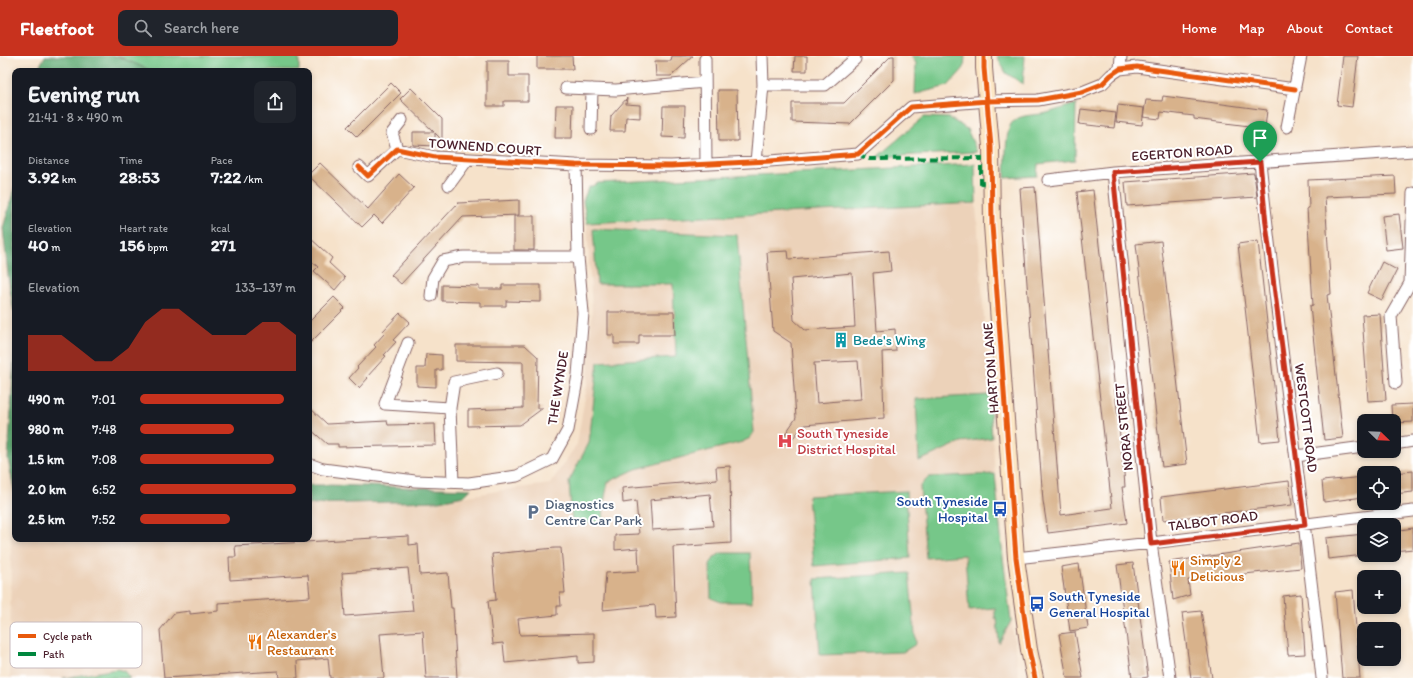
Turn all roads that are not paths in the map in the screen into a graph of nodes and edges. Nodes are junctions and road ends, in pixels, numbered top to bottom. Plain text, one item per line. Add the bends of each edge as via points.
1 (762, 56) edge
2 (984, 56) edge
3 (1121, 56) edge
4 (1301, 56) edge
5 (705, 59) dead end
6 (855, 59) dead end
7 (1120, 68) junction
8 (705, 82) junction
9 (763, 85) junction
10 (566, 88) dead end
11 (592, 89) junction
12 (1295, 89) junction
13 (988, 101) junction
14 (402, 120) dead end
15 (1287, 127) dead end
16 (591, 129) dead end
17 (397, 149) junction
18 (1413, 151) edge
19 (468, 159) junction
20 (756, 162) junction
21 (1260, 162) junction
22 (706, 164) junction
23 (576, 165) junction
24 (359, 167) dead end
25 (1113, 172) junction
26 (1048, 180) dead end
27 (449, 185) dead end
28 (1413, 193) edge
29 (578, 257) junction
30 (431, 296) dead end
31 (408, 344) dead end
32 (497, 374) dead end
33 (1396, 383) dead end
34 (450, 408) junction
35 (1413, 441) edge
36 (1401, 443) edge
37 (1357, 448) edge
38 (1296, 456) junction
39 (312, 465) edge
40 (453, 482) junction
41 (1413, 511) edge
42 (1305, 525) junction
43 (1151, 544) junction
44 (1016, 558) junction
45 (1034, 678) edge
46 (1170, 678) edge
47 (1322, 678) edge

1 - 9 street
2 - 13 street, HARTON LANE
3 - 7 street
4 - 12 street
5 - 8 street
6 - 9 street via 825,85
7 - 12 street via 1138,67
7 - 13 street, TOWNEND COURT via 1102,84 1082,92 1038,100
8 - 11 street via 616,90
8 - 22 street
9 - 20 street
10 - 11 street
11 - 16 street
12 - 15 street
13 - 20 street, TOWNEND COURT via 911,107 858,154
13 - 44 street, HARTON LANE via 992,225
14 - 17 street via 392,133
17 - 19 street, TOWNEND COURT via 435,157
17 - 24 street via 368,176
18 - 21 street, EGERTON ROAD
19 - 23 street, TOWNEND COURT
19 - 27 street
20 - 22 street, TOWNEND COURT
21 - 25 street, EGERTON ROAD
21 - 38 street, WESTCOTT ROAD
22 - 23 street, TOWNEND COURT
23 - 29 street, THE WYNDE
25 - 26 street, EGERTON ROAD
25 - 43 street, NORA STREET
28 - 33 street via 1410,283 1391,316
29 - 30 street via 464,257 443,261 433,278
29 - 40 street, THE WYNDE via 583,313 578,375 568,430 552,459 517,476 469,483
31 - 34 street via 385,404
32 - 34 street via 454,382
34 - 40 street
35 - 36 street
37 - 38 street
38 - 42 street, WESTCOTT ROAD
39 - 40 street, THE WYNDE via 323,469 415,481
41 - 42 street, TALBOT ROAD
42 - 43 street, TALBOT ROAD
42 - 47 street, WESTCOTT ROAD
43 - 44 street, TALBOT ROAD
43 - 46 street, NORA STREET
44 - 45 street, HARTON LANE

